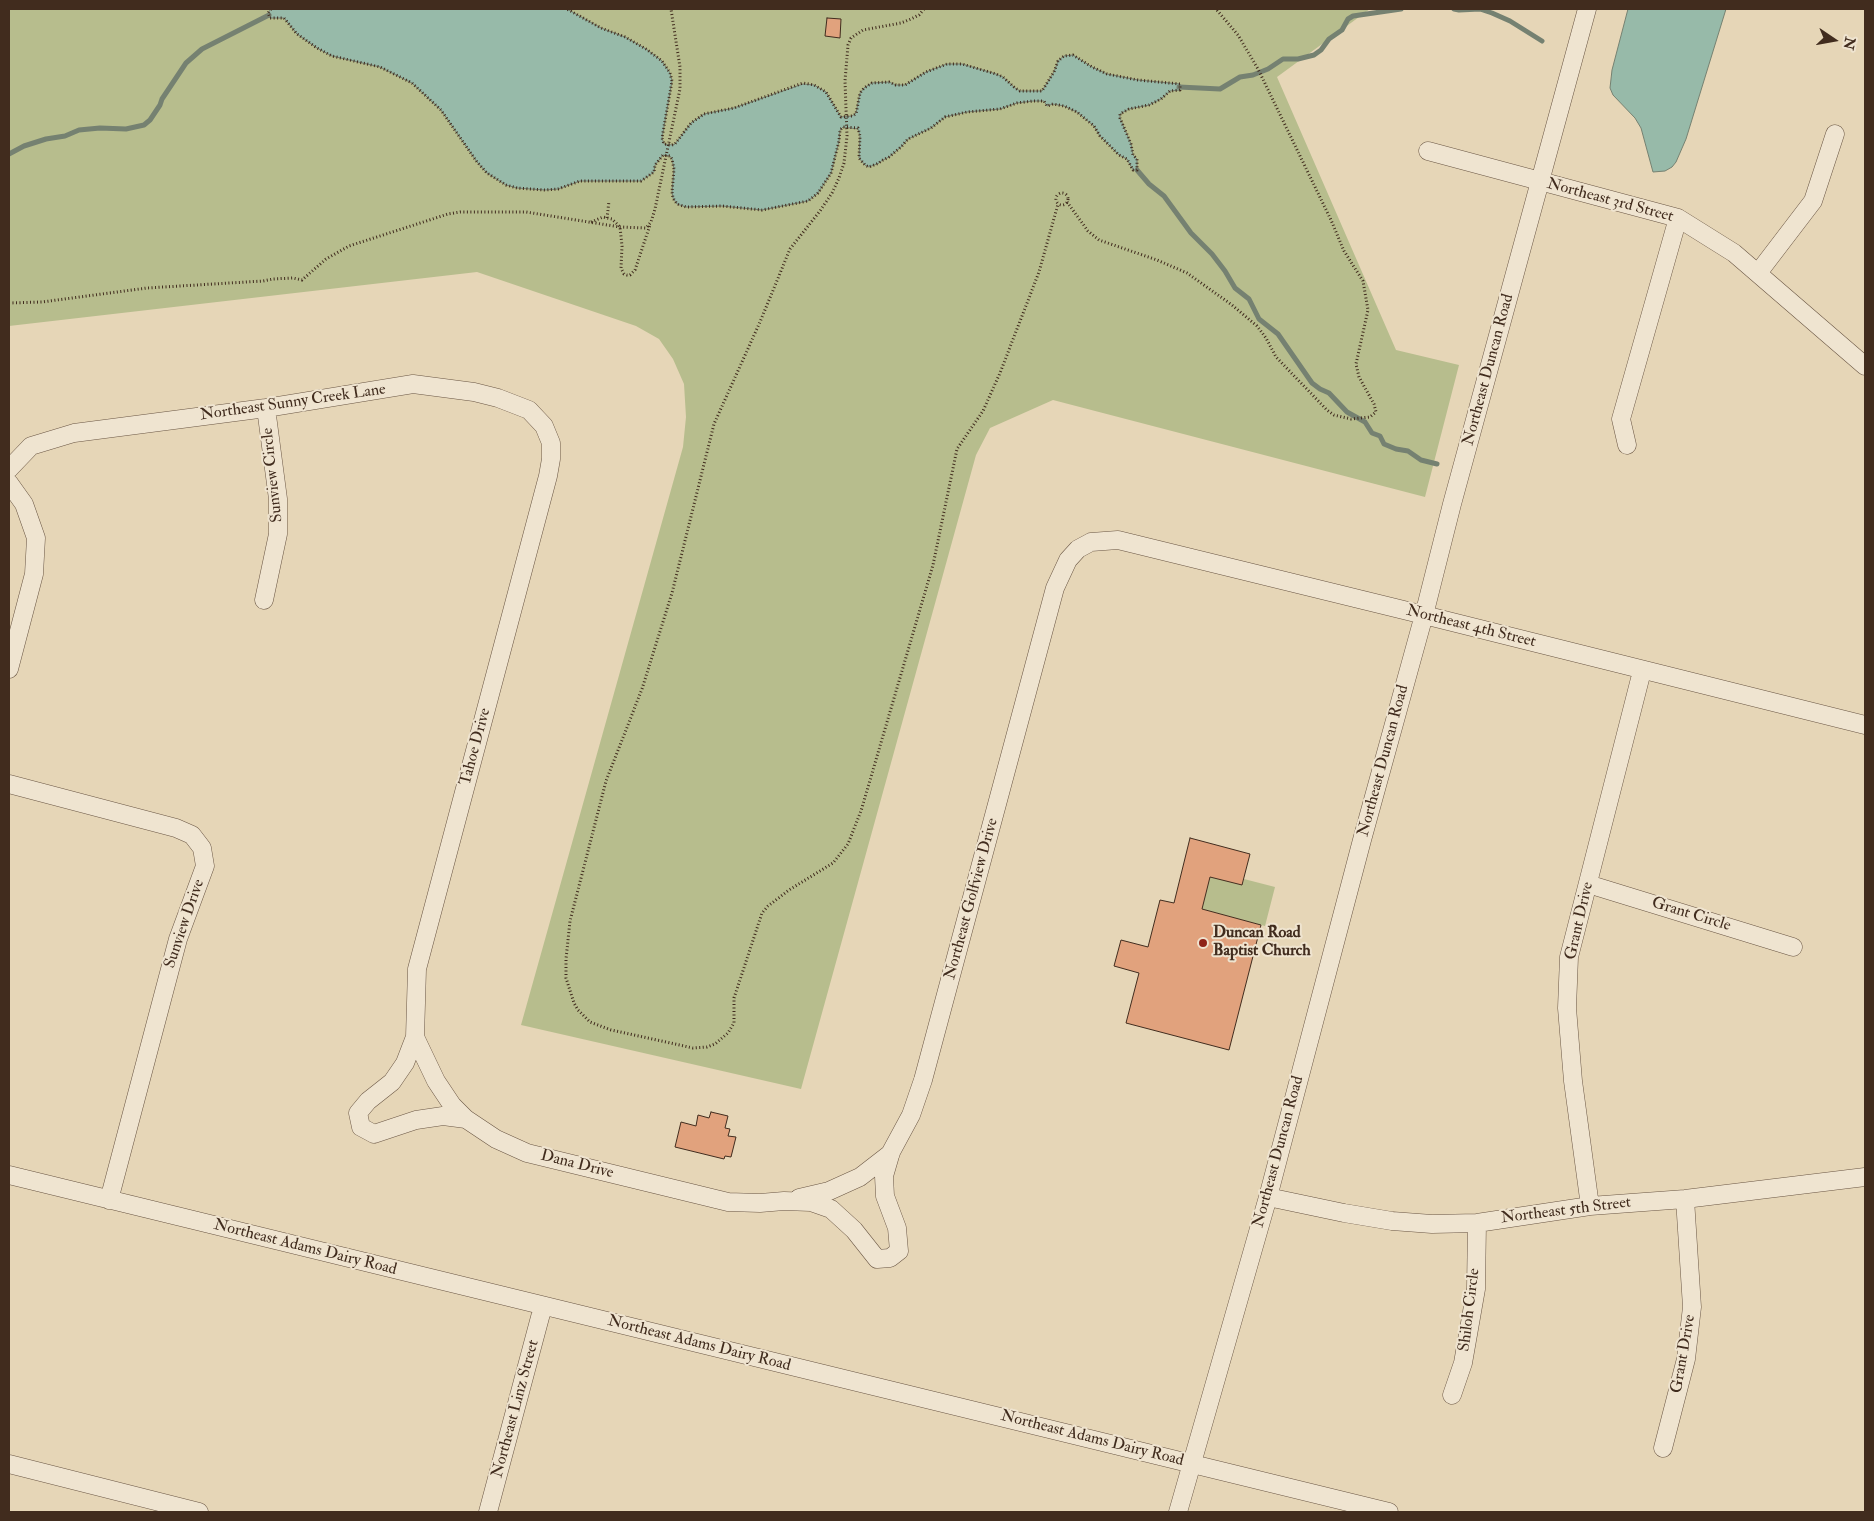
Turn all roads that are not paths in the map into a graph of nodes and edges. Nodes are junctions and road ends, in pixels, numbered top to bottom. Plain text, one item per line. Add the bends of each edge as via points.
1 (1586, 9) edge
2 (1835, 134) dead end
3 (1428, 151) dead end
4 (1540, 182) junction
5 (1678, 218) junction
6 (1758, 273) junction
7 (1865, 366) edge
8 (266, 408) junction
9 (1627, 445) dead end
10 (551, 459) joint
11 (9, 469) edge
12 (9, 483) edge
13 (1078, 549) joint
14 (264, 600) dead end
15 (1424, 615) junction
16 (9, 669) edge
17 (1642, 671) junction
18 (1865, 725) edge
19 (9, 784) edge
20 (1588, 884) junction
21 (1793, 947) dead end
22 (415, 1037) junction
23 (466, 1119) junction
24 (379, 1133) joint
25 (891, 1152) junction
26 (9, 1175) edge
27 (1865, 1177) edge
28 (1268, 1197) junction
29 (1685, 1199) junction
30 (109, 1200) junction
31 (784, 1201) junction
32 (1590, 1206) junction
33 (1477, 1223) junction
34 (899, 1250) joint
35 (543, 1306) junction
36 (1452, 1395) dead end
37 (1663, 1448) dead end
38 (9, 1464) edge
39 (1191, 1464) junction
40 (199, 1512) edge
41 (488, 1512) edge
42 (1178, 1512) edge
43 (1389, 1512) edge

1 - 4 street, Northeast Duncan Road
2 - 6 street via 1813,201
3 - 4 street, Northeast 3rd Street
4 - 5 street, Northeast 3rd Street
4 - 15 street, Northeast Duncan Road
5 - 6 street, Northeast 3rd Street via 1734,253
5 - 9 street via 1621,419
6 - 7 street, Northeast 3rd Street
8 - 10 street, Northeast Sunny Creek Lane via 413,384 474,392 528,410 544,426 551,443
8 - 11 street, Northeast Sunny Creek Lane via 74,433 31,446
8 - 14 street, Sunview Circle via 278,499 278,534
10 - 22 street, Tahoe Drive via 417,969
12 - 16 street via 24,504 36,538 34,574
13 - 15 street, Northeast 4th Street via 1091,542 1118,540
13 - 25 street, Northeast Golfview Drive via 1068,560 1055,588 923,1080 911,1115
15 - 17 street, Northeast 4th Street
15 - 28 street, Northeast Duncan Road
17 - 18 street, Northeast 4th Street
17 - 20 street, Grant Drive
19 - 30 street, Sunview Drive via 176,828 192,835 202,848 205,866 178,939
20 - 21 street, Grant Circle
20 - 32 street, Grant Drive via 1570,957 1567,1008
22 - 23 street, Tahoe Drive via 436,1081
22 - 24 street, Tahoe Drive via 392,1082 358,1113 361,1127 374,1134
23 - 24 street, Dana Drive via 443,1116 416,1120
23 - 31 street, Dana Drive via 496,1139 553,1160 728,1202
25 - 31 street, Dana Drive via 852,1181 828,1191
25 - 34 street, Northeast Golfview Drive via 884,1176 885,1196 897,1228
26 - 30 street, Northeast Adams Dairy Road
27 - 29 street, Northeast 5th Street
28 - 33 street, Northeast 5th Street via 1392,1221
28 - 39 street, Northeast Duncan Road
29 - 32 street, Northeast 5th Street
29 - 37 street, Grant Drive via 1692,1307 1686,1359
30 - 35 street, Northeast Adams Dairy Road
31 - 34 street, Dana Drive via 811,1202 831,1209 854,1230 877,1259 890,1258
32 - 33 street, Northeast 5th Street
33 - 36 street, Shiloh Circle via 1476,1289 1463,1363
35 - 39 street, Northeast Adams Dairy Road
35 - 41 street, Northeast Linz Street
38 - 40 street
39 - 42 street, Northeast Duncan Road
39 - 43 street, Northeast Adams Dairy Road

